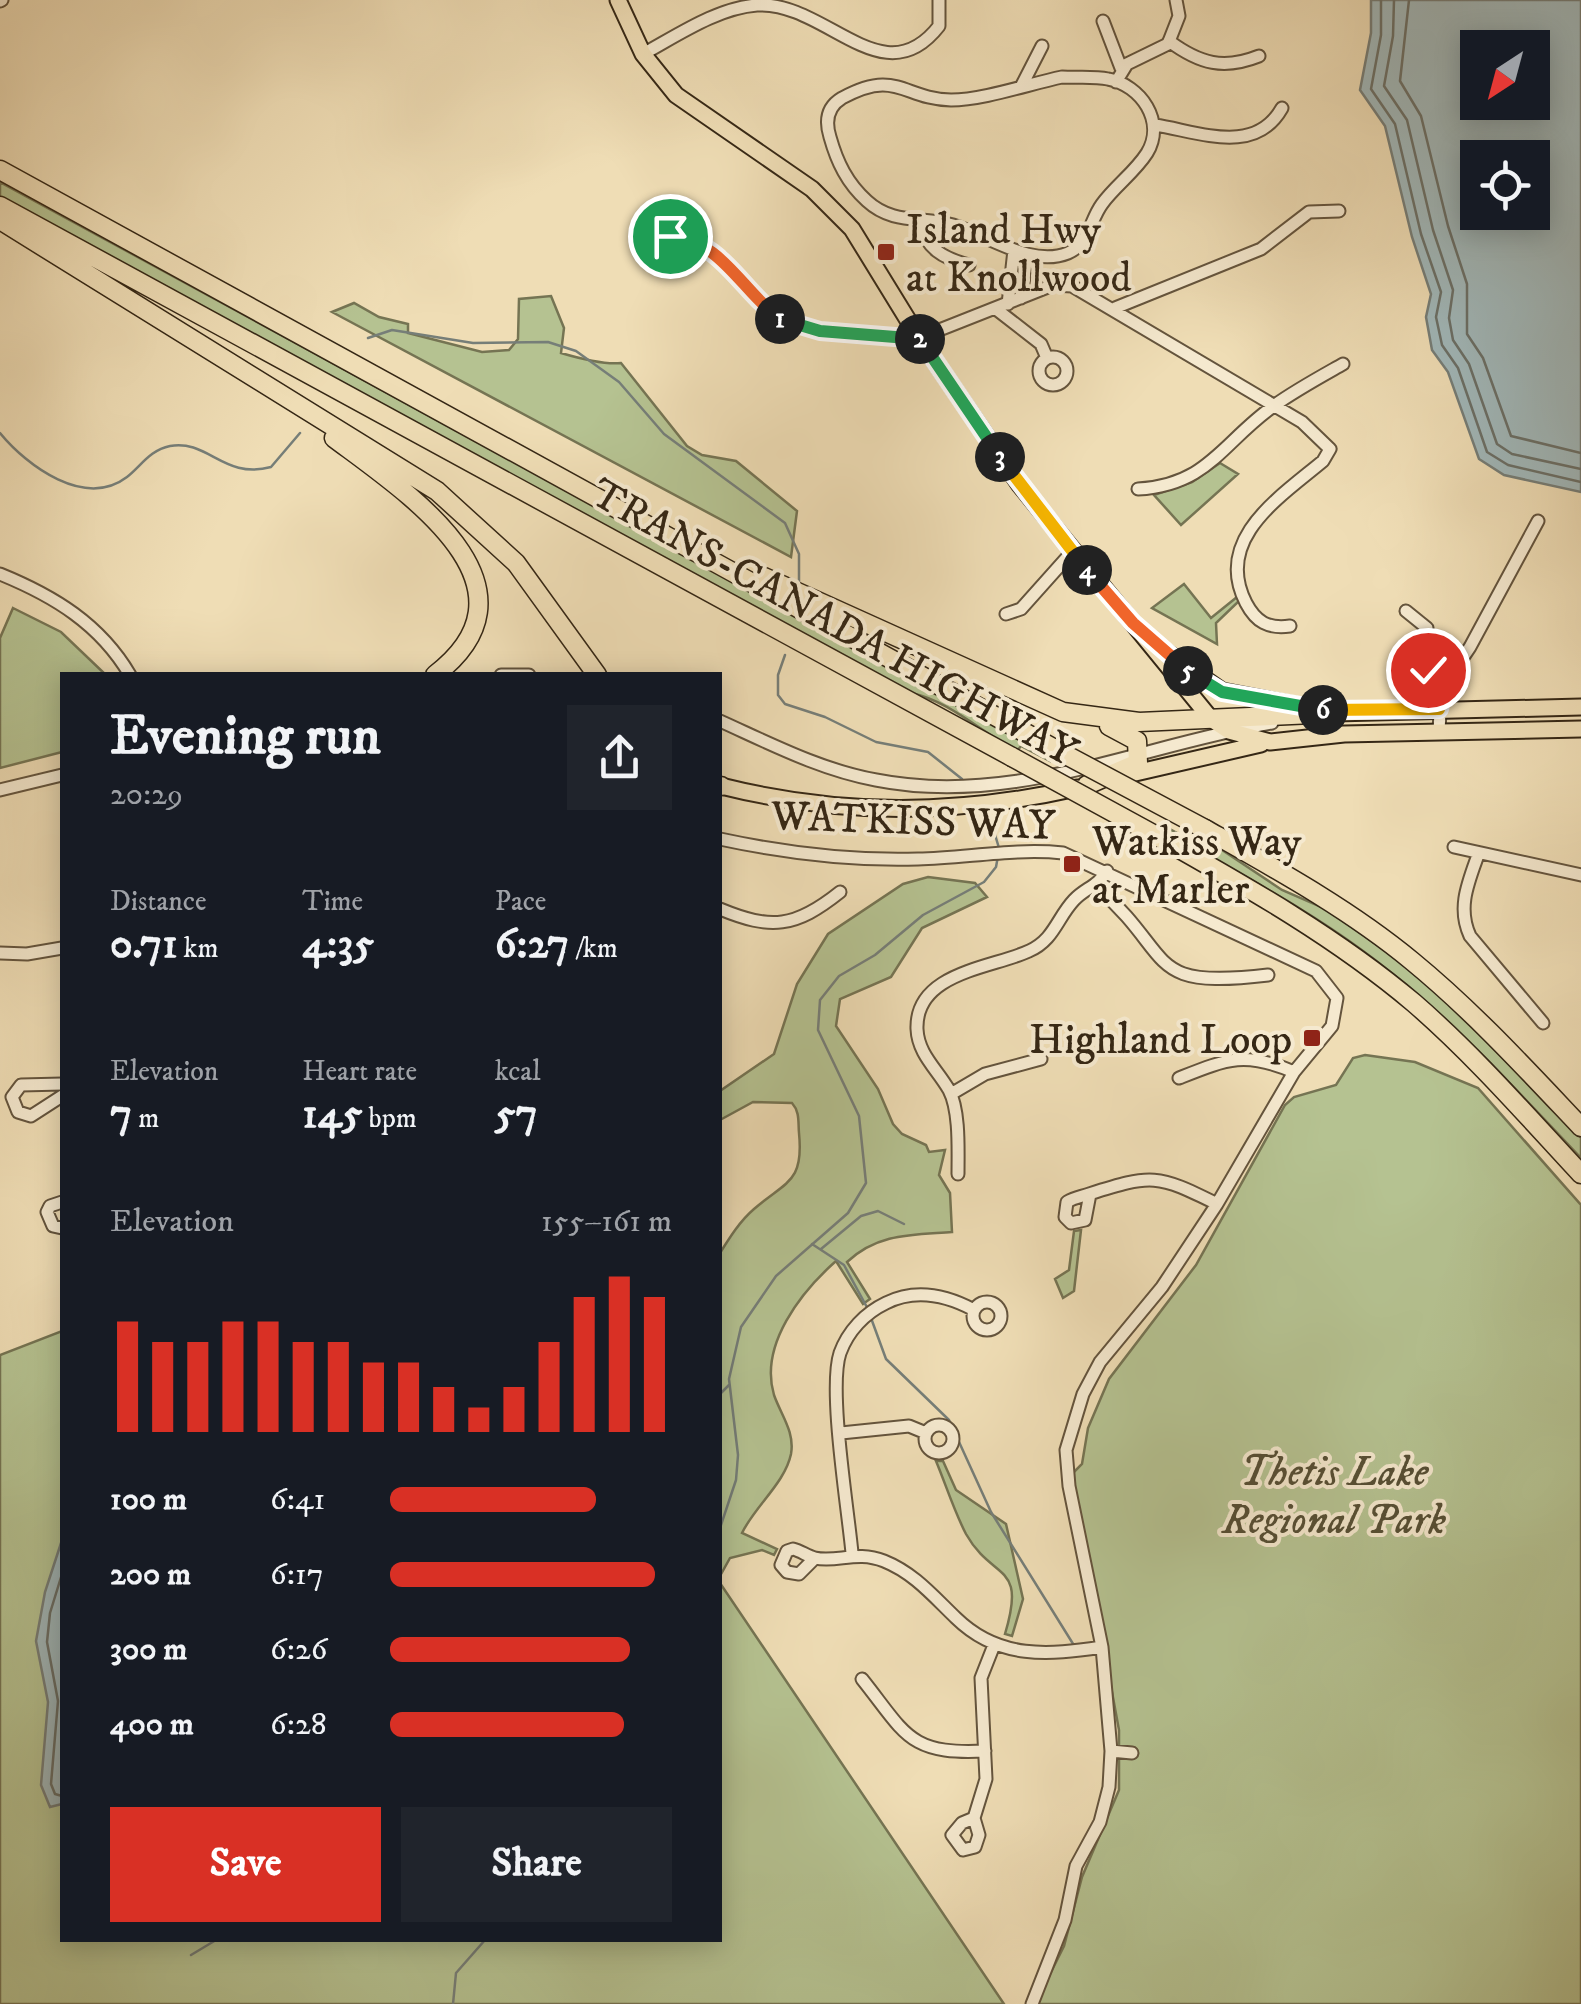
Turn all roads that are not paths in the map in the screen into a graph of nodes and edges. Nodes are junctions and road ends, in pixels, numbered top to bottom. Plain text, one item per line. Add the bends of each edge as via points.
1 (618, 0) edge
2 (1176, 0) edge
3 (942, 1) edge
4 (1103, 21) dead end
5 (1170, 41) junction
6 (1042, 46) dead end
7 (643, 54) junction
8 (1259, 56) dead end
9 (1122, 68) junction
10 (1116, 82) junction
11 (1022, 85) junction
12 (1282, 108) dead end
13 (1155, 124) junction
14 (0, 170) edge
15 (0, 206) edge
16 (1339, 211) dead end
17 (0, 220) edge
18 (918, 221) junction
19 (665, 237) dead end
20 (1021, 252) junction
21 (969, 265) dead end
22 (1021, 298) junction
23 (1002, 307) junction
24 (1115, 308) junction
25 (919, 338) junction
26 (1047, 358) dead end
27 (1342, 364) dead end
28 (246, 372) junction
29 (1272, 406) junction
30 (1138, 488) dead end
31 (1538, 521) dead end
32 (650, 524) junction
33 (1072, 552) junction
34 (0, 574) edge
35 (1406, 611) dead end
36 (1006, 614) dead end
37 (1133, 623) junction
38 (1290, 626) dead end
39 (128, 672) edge
40 (439, 672) edge
41 (595, 672) edge
42 (1444, 685) junction
43 (1581, 707) edge
44 (1439, 709) junction
45 (1063, 712) junction
46 (1335, 712) junction
47 (1212, 719) junction
48 (722, 722) edge
49 (1581, 729) edge
50 (1229, 731) junction
51 (1439, 732) junction
52 (1270, 742) junction
53 (1140, 752) junction
54 (60, 775) edge
55 (1087, 785) junction
56 (722, 786) edge
57 (0, 790) edge
58 (722, 839) edge
59 (1454, 848) dead end
60 (1478, 855) junction
61 (1107, 871) junction
62 (1581, 875) edge
63 (1097, 888) junction
64 (840, 892) dead end
65 (722, 910) edge
66 (60, 948) edge
67 (0, 953) edge
68 (1268, 975) dead end
69 (1543, 1024) dead end
70 (1041, 1059) dead end
71 (1294, 1072) junction
72 (1180, 1078) dead end
73 (60, 1084) edge
74 (951, 1094) junction
75 (60, 1097) edge
76 (1581, 1127) edge
77 (958, 1174) dead end
78 (1581, 1174) edge
79 (1090, 1194) dead end
80 (60, 1203) edge
81 (1217, 1204) junction
82 (60, 1228) edge
83 (974, 1310) dead end
84 (841, 1432) junction
85 (926, 1433) dead end
86 (852, 1553) junction
87 (815, 1558) dead end
88 (994, 1645) junction
89 (1102, 1646) junction
90 (862, 1679) dead end
91 (1112, 1750) junction
92 (985, 1751) junction
93 (1132, 1754) dead end
94 (974, 1818) dead end
95 (1032, 2004) edge

1 - 7 main road
2 - 5 street via 1179,16
3 - 7 street via 935,32 898,56 872,50 799,11 759,5 723,13
4 - 9 street
5 - 8 street via 1206,63 1236,65
5 - 9 street
6 - 11 street
7 - 25 main road via 676,95 812,189 852,229
9 - 10 street
10 - 11 street via 1062,78
10 - 13 street via 1140,97
11 - 18 street via 954,100 882,82 830,109 826,125 838,165 854,186 886,214
12 - 13 street via 1266,131 1236,139
13 - 20 street via 1147,153 1102,203 1081,245 1066,254
14 - 32 highway, TRANS-CANADA HIGHWAY
15 - 78 highway, TRANS-CANADA HIGHWAY, bridge via 1162,839 1327,938 1410,1000 1478,1063
16 - 24 street via 1308,212 1261,249
17 - 28 highway
18 - 20 street via 950,224
18 - 21 street via 932,249
19 - 25 street via 692,238 721,258 783,321 820,331
20 - 22 street
20 - 23 street
22 - 23 street
22 - 24 street via 1064,284
23 - 25 street
23 - 26 street
24 - 29 street
25 - 33 main road
27 - 29 street
28 - 40 highway via 362,459 460,547 477,583 477,619 465,648
28 - 41 highway via 466,513 516,563
29 - 30 street via 1195,476
29 - 38 street via 1302,422 1330,449 1240,542 1238,580 1254,616 1264,625
31 - 42 street
32 - 45 highway
32 - 76 highway, TRANS-CANADA HIGHWAY, bridge via 1326,900 1410,959
33 - 36 street via 1021,609
33 - 37 main road
34 - 39 street via 78,614
35 - 42 street via 1427,628 1424,660
37 - 46 main road via 1212,688
37 - 47 main road
42 - 44 street
43 - 44 main road
44 - 46 main road
44 - 51 street
45 - 47 highway via 1138,722
45 - 53 highway via 1126,732
46 - 47 highway
46 - 50 street
47 - 50 main road
48 - 53 street via 812,762 873,780 947,789 1006,786
49 - 51 main road
50 - 52 main road
50 - 53 street
51 - 52 main road
52 - 55 main road
53 - 55 highway via 1138,762
54 - 57 street
55 - 56 main road via 1003,804 919,812 770,798
58 - 61 street, WATKISS WAY via 827,856 1063,853
59 - 60 street
60 - 62 street
60 - 69 street via 1462,919
61 - 63 street
61 - 71 street, WATKISS WAY via 1326,980 1337,998 1336,1014
63 - 68 street via 1125,912 1164,966 1181,976 1216,981
63 - 74 street via 1074,900 1053,934 1029,952 970,967 925,1004 916,1025 920,1049
64 - 65 street via 773,926
66 - 67 street
70 - 74 street via 985,1074
71 - 72 street via 1243,1057
71 - 81 street
73 - 75 street via 21,1085 12,1097 18,1112 31,1116
74 - 77 street
79 - 81 street via 1143,1178 1177,1184
80 - 82 street via 47,1212
81 - 89 street via 1162,1287 1100,1362 1066,1450
83 - 84 street via 917,1294 867,1314 844,1343 836,1368
84 - 85 street via 909,1426
84 - 86 street
86 - 87 street
86 - 88 street via 883,1560 924,1584
88 - 89 street via 1047,1655
88 - 92 street via 981,1678
89 - 91 street
90 - 92 street via 908,1738 927,1749
91 - 93 street
91 - 95 street via 1100,1822 1076,1866
92 - 94 street via 986,1779

